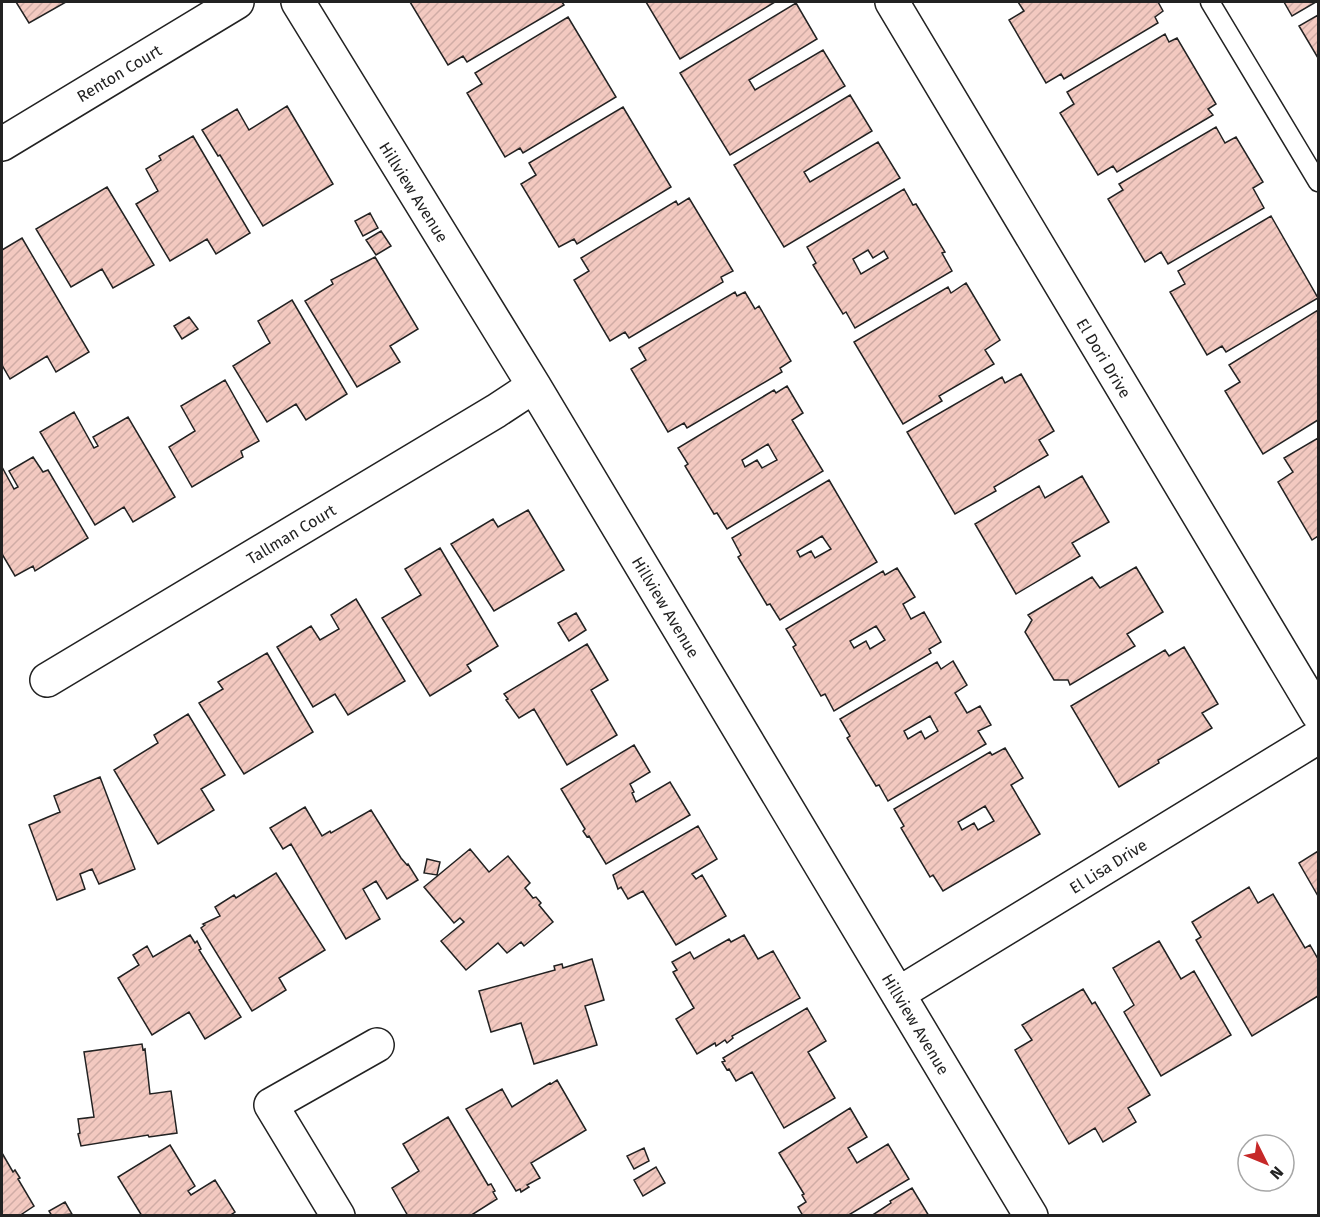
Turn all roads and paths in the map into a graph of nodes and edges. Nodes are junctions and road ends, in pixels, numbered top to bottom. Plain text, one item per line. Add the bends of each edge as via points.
1 (237, 2) edge
2 (298, 2) edge
3 (892, 2) edge
4 (1210, 2) edge
5 (2, 144) edge
6 (1318, 182) edge
7 (534, 386) junction
8 (46, 680) dead end
9 (1318, 714) edge
10 (1318, 737) edge
11 (898, 994) junction
12 (377, 1045) dead end
13 (338, 1215) edge
14 (1031, 1215) edge

1 - 5 street, Renton Court
2 - 7 street, Hillview Avenue
3 - 9 street, El Dori Drive
4 - 6 lane
7 - 8 street, Tallman Court
7 - 11 street, Hillview Avenue
10 - 11 street, El Lisa Drive
11 - 14 street, Hillview Avenue
12 - 13 street via 271,1105

